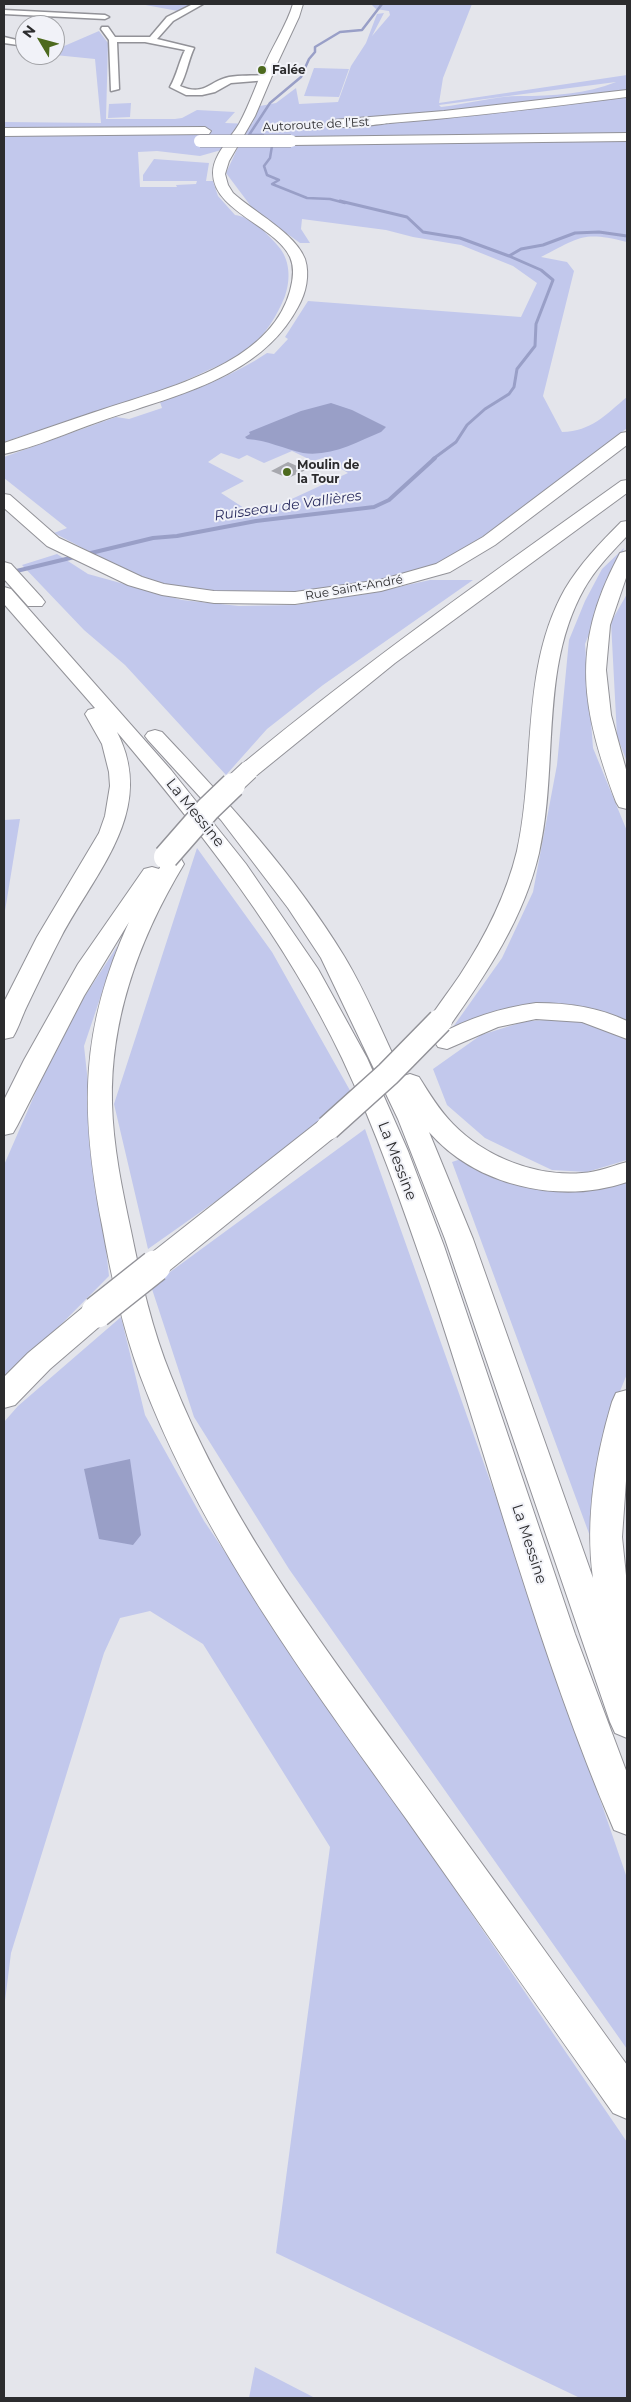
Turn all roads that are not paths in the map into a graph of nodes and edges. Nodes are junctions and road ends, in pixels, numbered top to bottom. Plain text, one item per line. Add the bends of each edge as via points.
1 (99, 4) edge
2 (199, 4) edge
3 (298, 4) edge
4 (4, 12) edge
5 (67, 15) joint
6 (105, 17) junction
7 (113, 40) junction
8 (152, 40) junction
9 (265, 78) junction
10 (114, 89) dead end
11 (627, 92) edge
12 (325, 124) dead end
13 (257, 128) dead end
14 (4, 132) edge
15 (202, 136) junction
16 (4, 137) edge
17 (627, 137) edge
18 (627, 437) edge
19 (4, 448) edge
20 (627, 485) edge
21 (4, 498) edge
22 (627, 526) edge
23 (627, 557) edge
24 (4, 568) edge
25 (4, 593) edge
26 (30, 609) junction
27 (56, 651) junction
28 (627, 802) edge
29 (170, 861) junction
30 (332, 958) junction
31 (627, 1030) edge
32 (4, 1031) edge
33 (443, 1031) junction
34 (4, 1126) edge
35 (627, 1172) edge
36 (4, 1396) edge
37 (627, 1402) edge
38 (627, 1722) edge
39 (627, 1818) edge
40 (627, 2099) edge

1 - 6 street
2 - 8 street via 170,19
3 - 9 main road
4 - 5 street
5 - 6 street
6 - 7 street via 104,28
7 - 8 street
7 - 10 street
8 - 9 street via 190,48 175,87 178,90 207,91 229,80
9 - 19 main road via 256,101 222,160 219,176 236,203 281,237 299,261 298,289 279,328 250,354 202,380
11 - 12 main road, Autoroute de l’Est via 413,118
13 - 15 main road, Autoroute de l’Est
14 - 15 main road, Autoroute de l’Est
15 - 16 main road, Autoroute de l’Est
15 - 17 main road, Autoroute de l’Est, bridge via 292,141
18 - 21 main road, Rue Saint-André via 546,500 443,568 381,585 295,598 214,597 148,585 62,547
20 - 29 main road via 325,707 251,773
22 - 33 main road via 590,567 574,590 563,615 548,680 540,779 528,853 502,925
23 - 28 main road via 600,625 597,687 601,715
24 - 26 main road, La Messine
25 - 26 main road, La Messine
26 - 27 main road, La Messine
26 - 30 main road, La Messine via 229,816 290,895
27 - 32 main road via 114,745 121,771 121,795 110,833 44,946
27 - 39 main road, La Messine via 210,828 307,970 346,1043 383,1124 431,1249 573,1677
29 - 34 main road via 133,898 104,941 49,1033
29 - 40 main road via 131,946 114,993 103,1042 99,1086 100,1134 107,1183 130,1290 156,1377 197,1467 284,1614 360,1726
30 - 35 main road via 424,1106 447,1135 461,1146 502,1168 542,1180 603,1180
30 - 38 main road, La Messine via 411,1119 459,1239
31 - 33 main road via 591,1016 544,1011
33 - 36 main road, bridge via 330,1133 97,1312 38,1361
37 - 38 main road via 617,1433 606,1512 608,1557 624,1656

